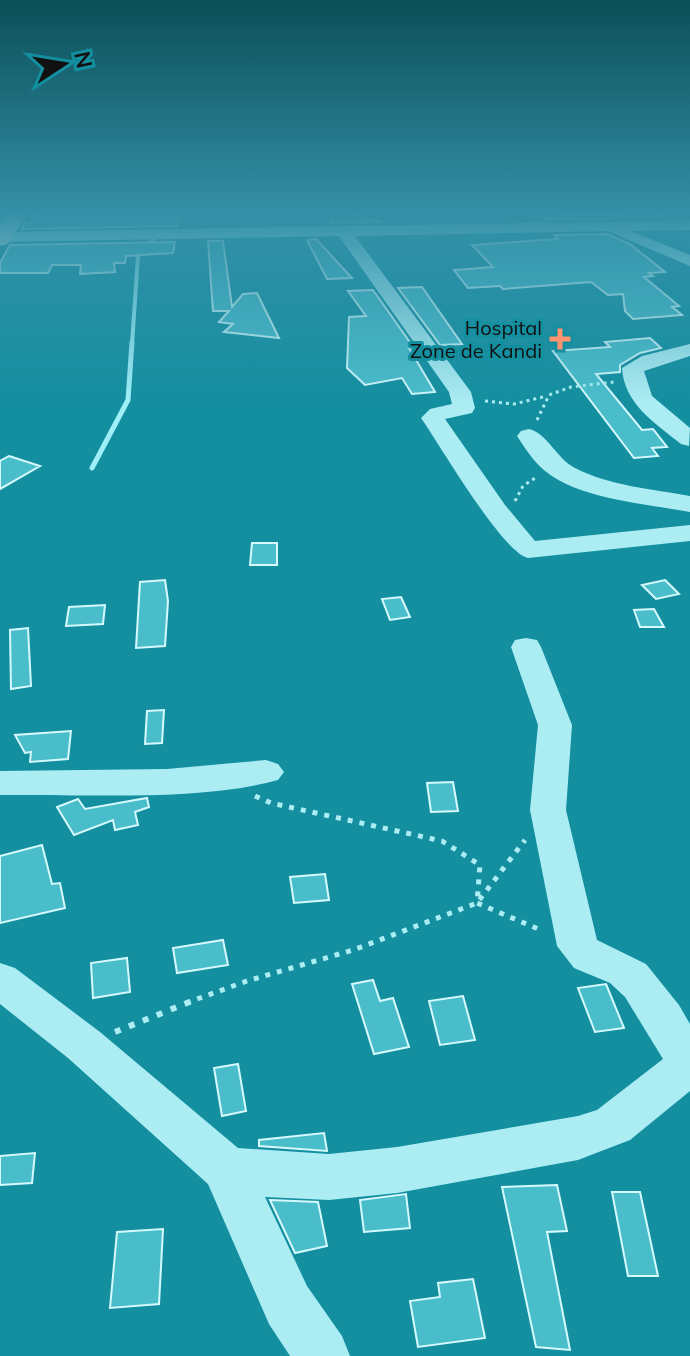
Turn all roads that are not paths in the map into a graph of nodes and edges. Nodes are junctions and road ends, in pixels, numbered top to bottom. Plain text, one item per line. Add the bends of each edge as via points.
1 (376, 276) edge
2 (690, 350) edge
3 (690, 414) edge
4 (659, 415) junction
5 (690, 439) edge
6 (532, 440) road end
7 (690, 504) edge
8 (690, 533) edge
9 (526, 647) dead end
10 (266, 772) dead end
11 (0, 783) edge
12 (0, 980) edge
13 (690, 1064) edge
14 (226, 1168) junction
15 (322, 1356) edge

1 - 8 street via 460,392 464,408 433,418 528,550
2 - 4 street via 633,368 638,393
3 - 4 street
4 - 5 street
6 - 7 street via 554,466 625,493
9 - 13 street via 555,725 548,810 578,946 586,956 632,977
10 - 11 street via 220,779
12 - 14 street
13 - 14 street via 613,1125 578,1138 329,1177
14 - 15 street via 288,1305

